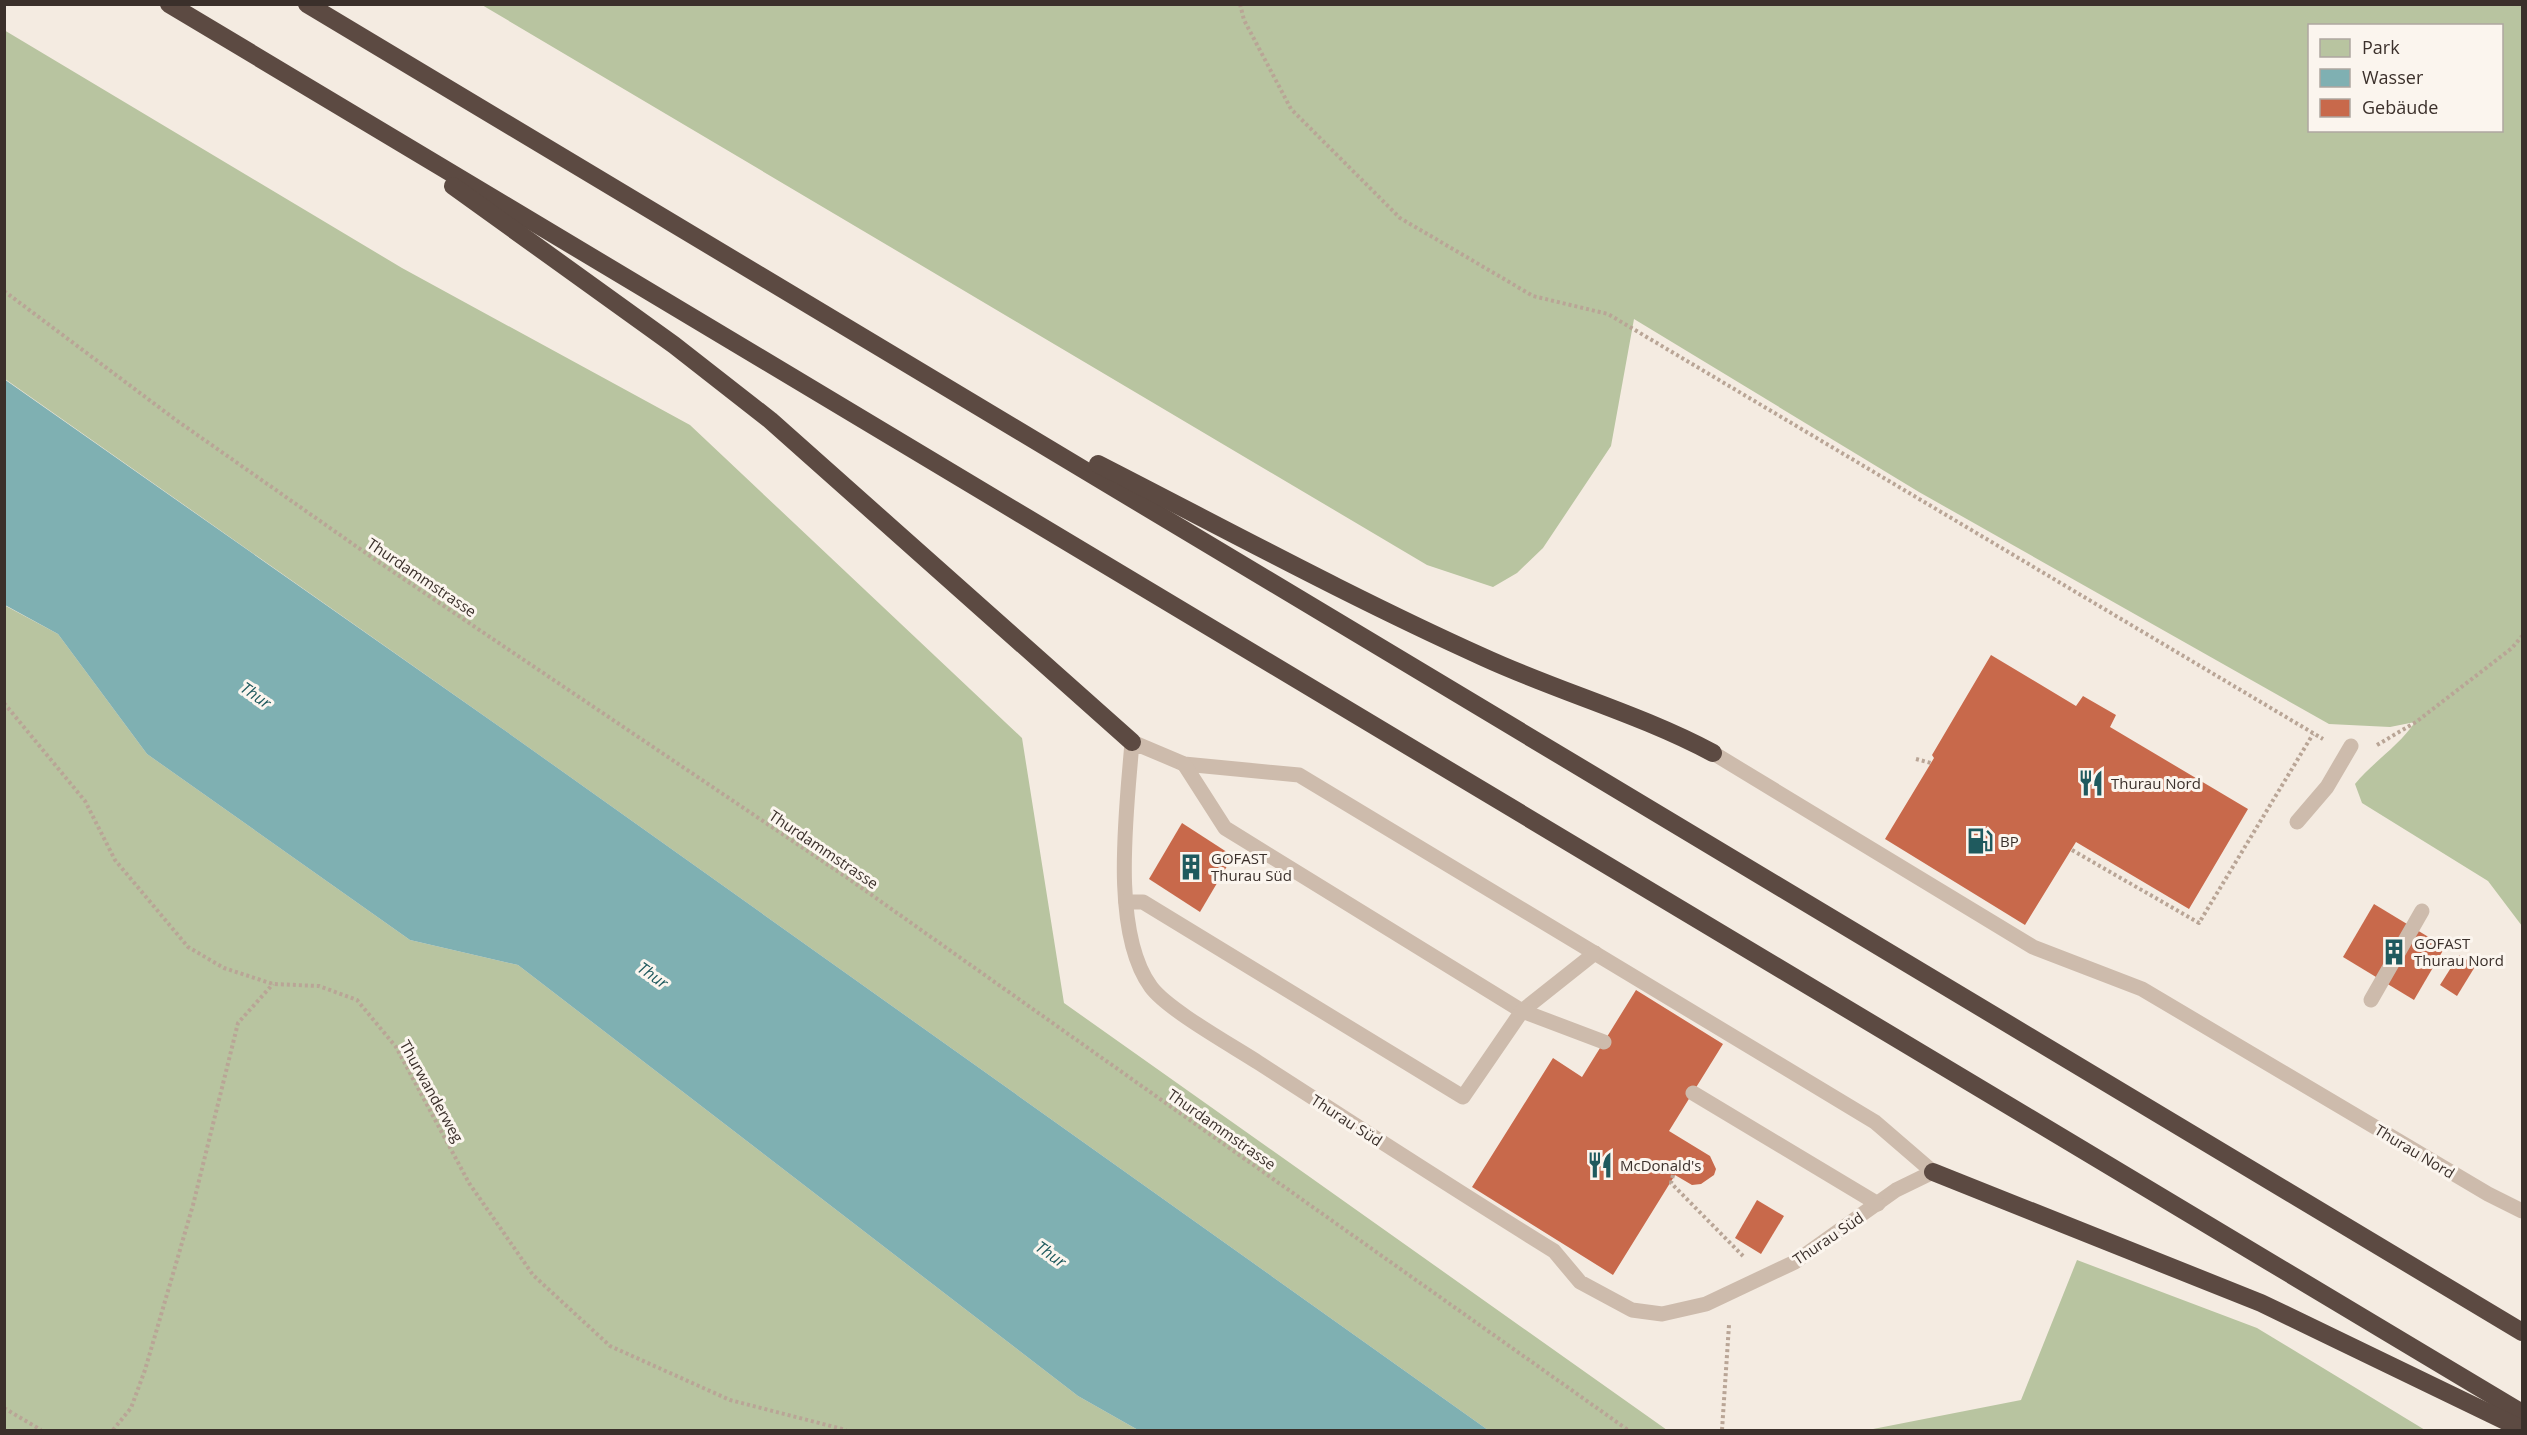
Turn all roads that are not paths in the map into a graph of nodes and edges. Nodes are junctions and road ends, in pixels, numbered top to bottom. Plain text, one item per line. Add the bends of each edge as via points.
1 (169, 4) edge
2 (307, 4) edge
3 (349, 112) junction
4 (960, 393) junction
5 (1132, 742) junction
6 (2351, 746) road end
7 (1713, 753) joint
8 (1184, 764) junction
9 (2297, 822) dead end
10 (1126, 902) junction
11 (2422, 911) dead end
12 (1595, 953) junction
13 (2371, 1000) dead end
14 (1522, 1011) junction
15 (1604, 1042) dead end
16 (1693, 1093) dead end
17 (1933, 1172) junction
18 (1878, 1204) junction
19 (2523, 1211) edge
20 (2523, 1332) edge
21 (2523, 1413) edge
22 (2523, 1430) edge

1 - 3 highway
2 - 4 highway
3 - 5 highway via 674,345 770,420
3 - 21 highway
4 - 7 highway via 1457,646 1683,737
4 - 20 highway
5 - 8 lane
5 - 10 lane, Thurau Süd via 1124,842
6 - 9 lane via 2327,787
7 - 19 lane, Thurau Nord via 2033,947 2142,989
8 - 12 lane via 1299,775
8 - 14 lane via 1225,828
10 - 14 lane via 1143,902 1463,1097
10 - 18 lane, Thurau Süd via 1139,962 1151,988 1183,1014 1554,1251 1580,1282 1632,1310 1662,1314 1706,1304 1735,1292 1795,1262
11 - 13 lane
12 - 14 lane
12 - 17 lane via 1875,1122
14 - 15 lane
16 - 18 lane
17 - 18 lane, Thurau Süd via 1896,1190
17 - 22 highway via 2261,1303

